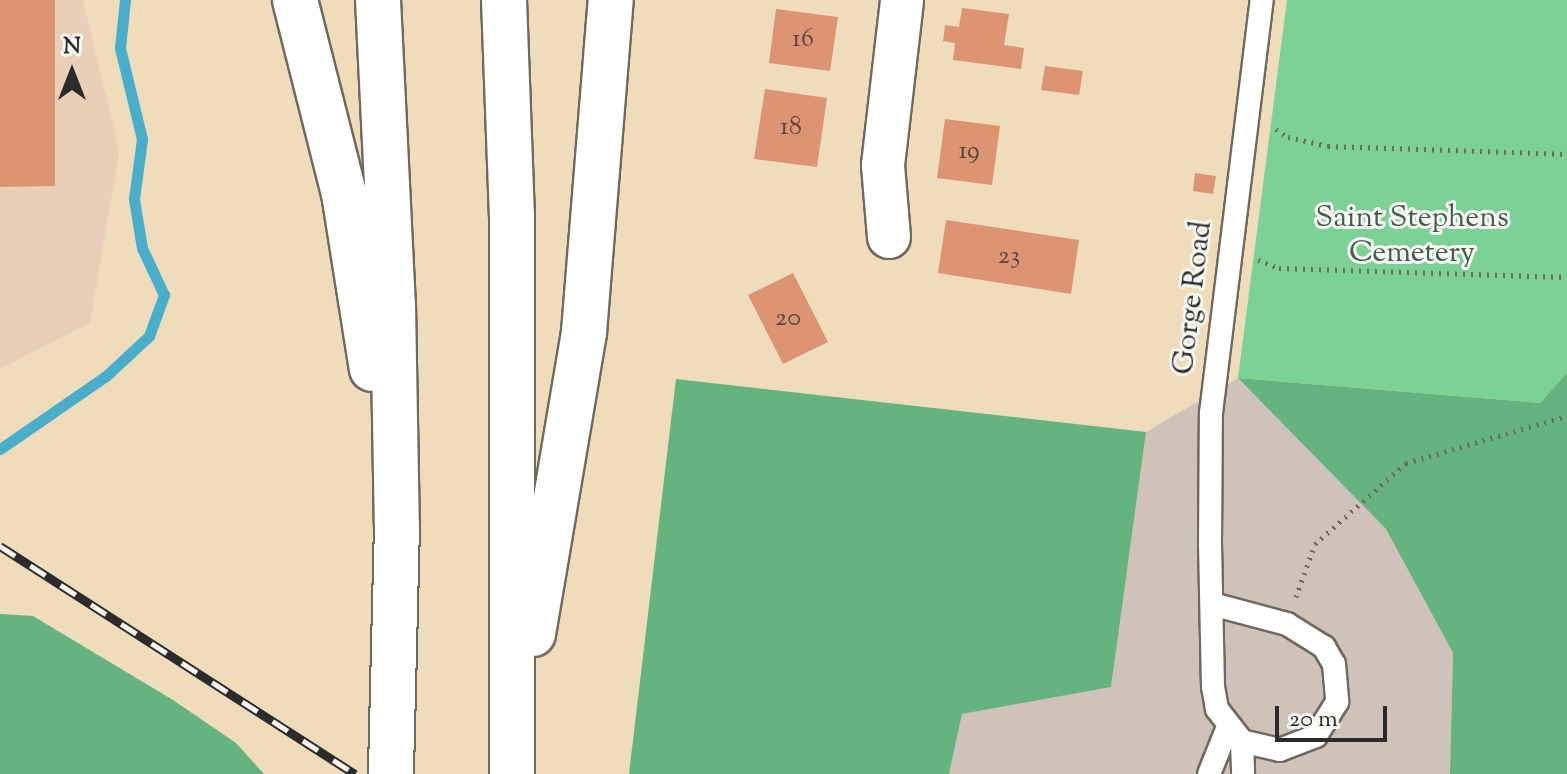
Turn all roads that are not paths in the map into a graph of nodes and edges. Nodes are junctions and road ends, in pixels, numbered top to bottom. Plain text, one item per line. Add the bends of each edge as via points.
1 (295, 0) edge
2 (378, 0) edge
3 (504, 0) edge
4 (611, 0) edge
5 (902, 0) edge
6 (1262, 0) edge
7 (889, 237) dead end
8 (397, 525) junction
9 (1212, 604) junction
10 (1235, 734) junction
11 (513, 764) edge
12 (391, 774) edge
13 (1209, 774) edge
14 (1243, 774) edge

1 - 8 highway via 344,193
2 - 8 highway
3 - 11 highway via 512,231
4 - 11 highway via 584,332
5 - 7 street via 883,165
6 - 9 lane, Gorge Road via 1211,413
8 - 12 highway
9 - 10 lane, Gorge Road via 1213,687
9 - 10 lane via 1287,624 1324,647 1336,673 1337,702 1316,736 1300,745 1261,749
10 - 13 lane
10 - 14 lane, Gorge Road

